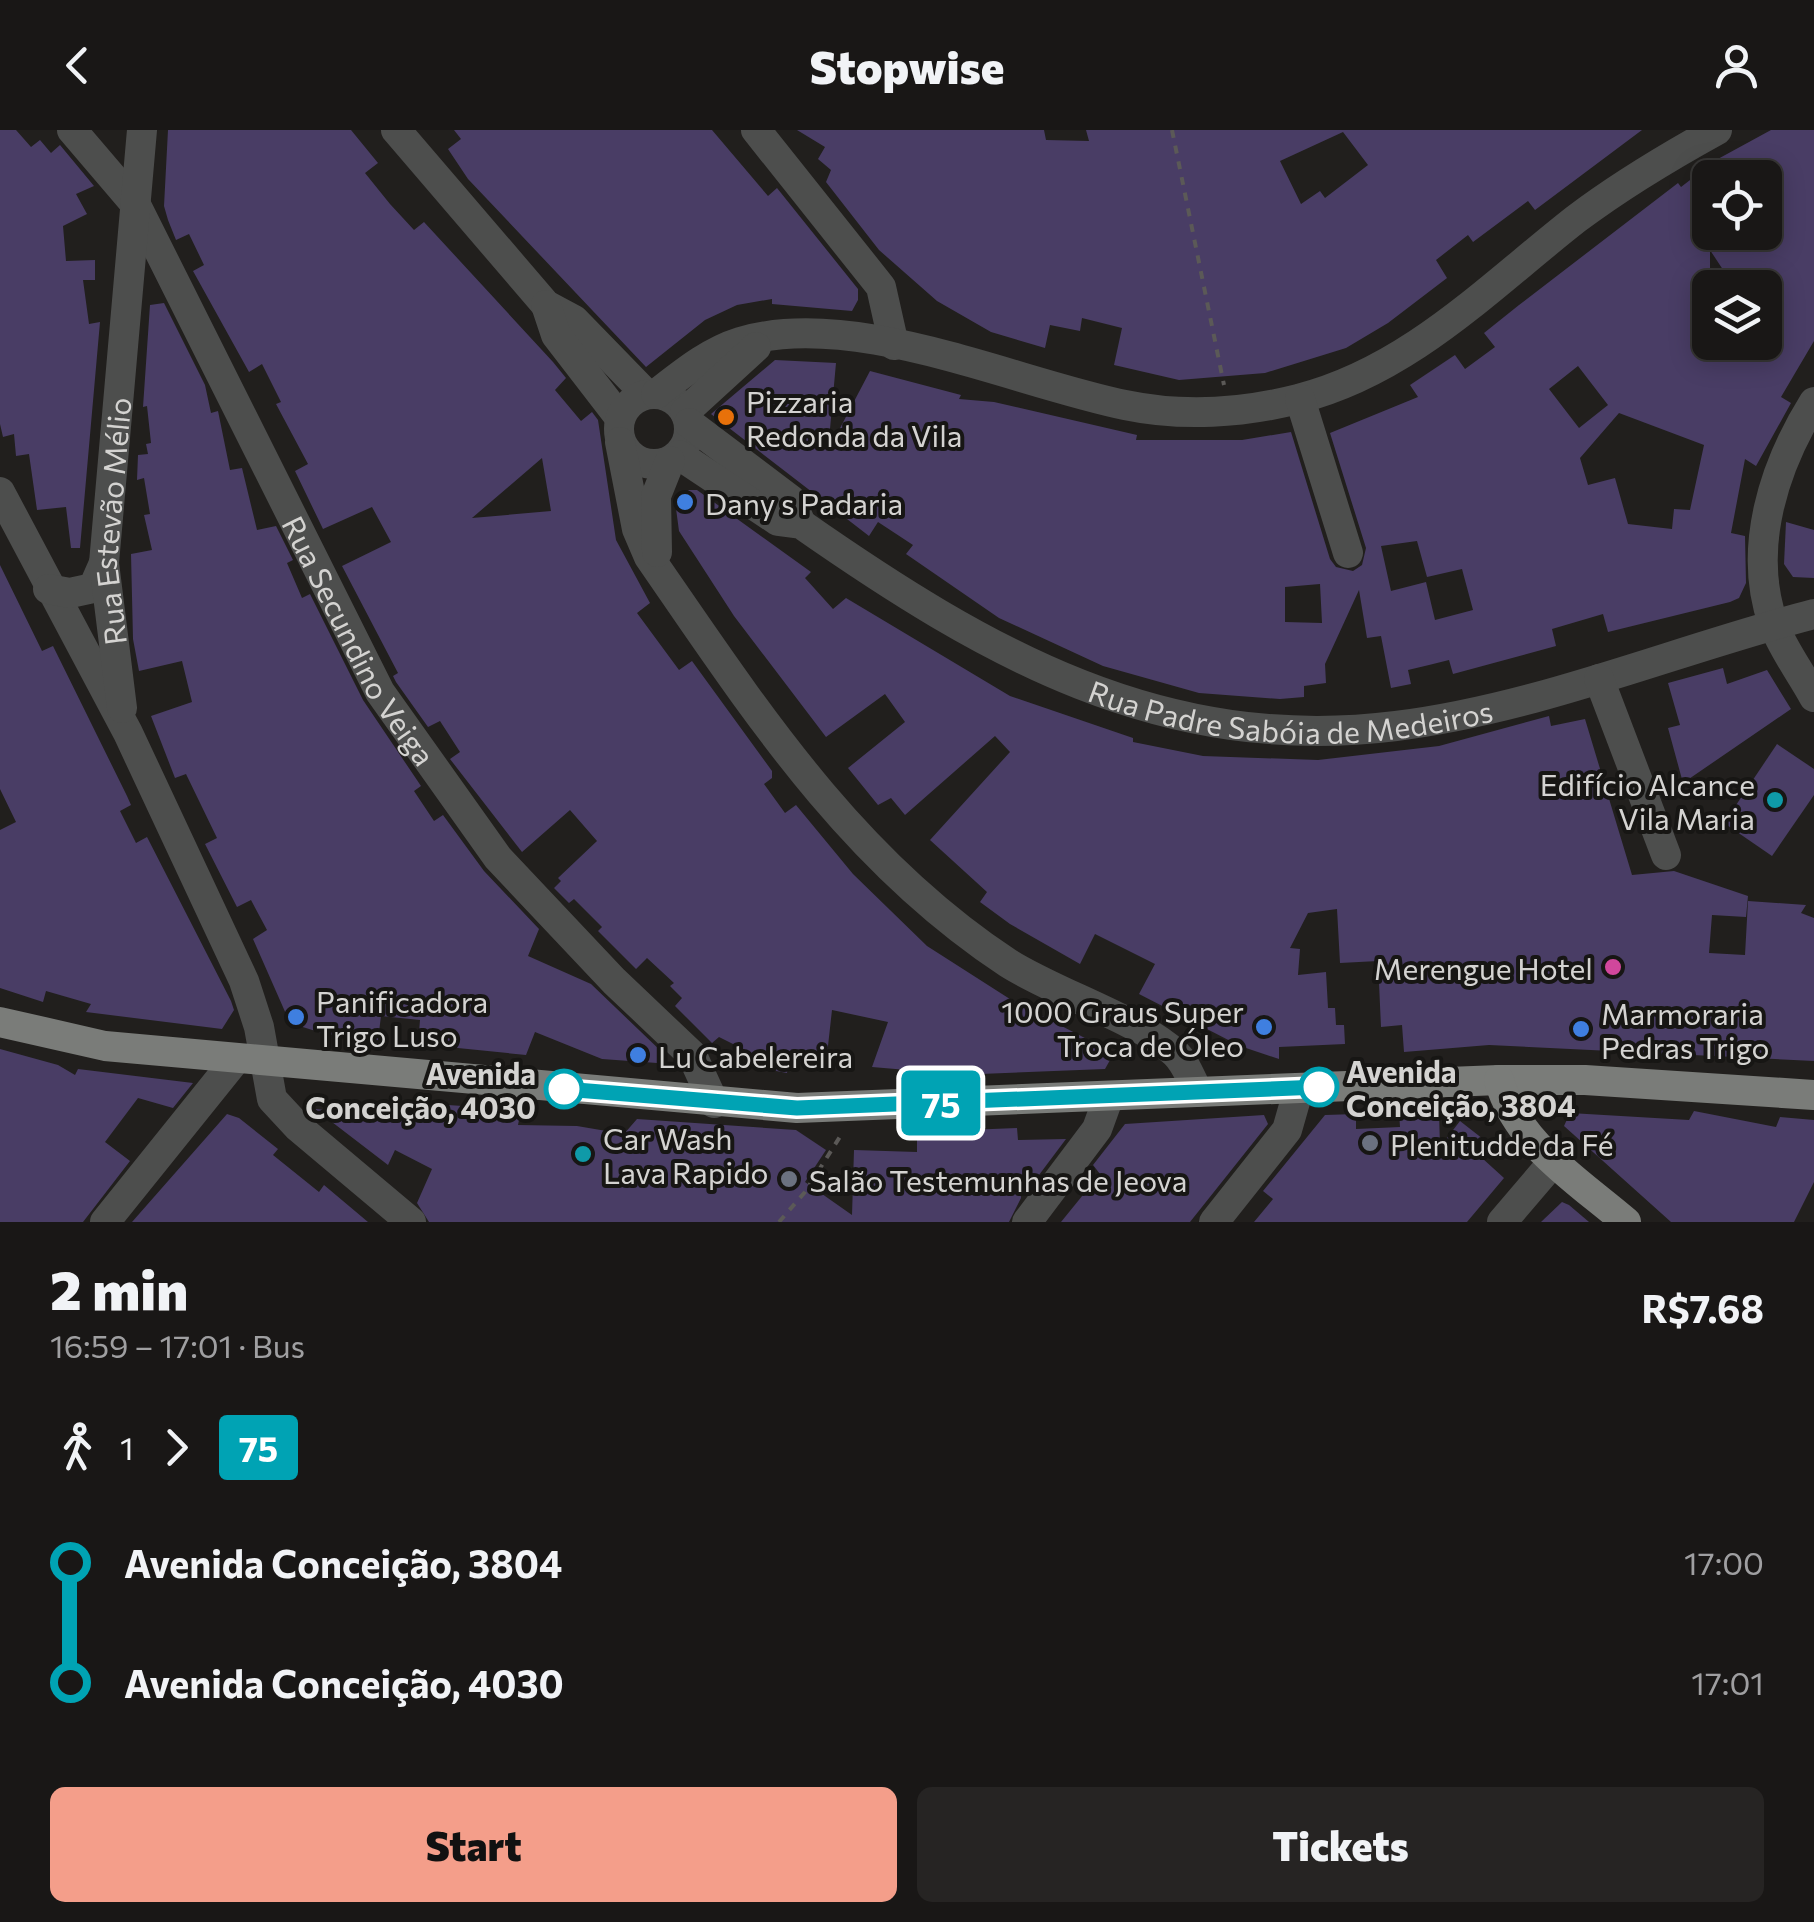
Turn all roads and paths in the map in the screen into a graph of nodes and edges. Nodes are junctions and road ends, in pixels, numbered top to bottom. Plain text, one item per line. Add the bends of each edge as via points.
1 (72, 130) edge
2 (142, 130) edge
3 (396, 130) edge
4 (756, 130) edge
5 (1172, 130) edge
6 (1717, 130) edge
7 (136, 206) junction
8 (546, 305) junction
9 (771, 336) junction
10 (894, 345) junction
11 (651, 394) junction
12 (1300, 398) junction
13 (1814, 402) edge
14 (1230, 411) junction
15 (687, 418) junction
16 (620, 430) junction
17 (674, 458) junction
18 (0, 492) edge
19 (801, 524) junction
20 (1348, 553) dead end
21 (104, 564) junction
22 (661, 574) junction
23 (48, 588) junction
24 (1814, 614) edge
25 (1773, 625) junction
26 (113, 634) junction
27 (79, 644) junction
28 (1599, 679) junction
29 (1814, 697) edge
30 (122, 720) junction
31 (1666, 854) dead end
32 (0, 1022) edge
33 (251, 1061) junction
34 (1499, 1080) junction
35 (1298, 1088) junction
36 (1198, 1092) junction
37 (1109, 1096) junction
38 (1814, 1096) edge
39 (714, 1103) junction
40 (860, 1106) junction
41 (1554, 1161) junction
42 (399, 1218) edge
43 (105, 1222) edge
44 (779, 1222) edge
45 (1027, 1222) edge
46 (1214, 1222) edge
47 (1502, 1222) edge
48 (1626, 1222) edge

1 - 7 street, Rua Secundino Veiga
2 - 7 street, Rua Estevão Mélio
3 - 8 street
4 - 10 street via 881,288
5 - 14 path
6 - 12 street via 1627,182 1411,351
7 - 21 street, Rua Estevão Mélio
7 - 39 street, Rua Secundino Veiga via 380,692 498,858 692,1055
8 - 11 street via 574,320
8 - 16 street via 556,335
9 - 10 street
9 - 11 street via 718,351
9 - 15 street via 733,364
10 - 14 street via 1128,406
11 - 15 street via 673,400
11 - 16 street via 634,399
12 - 14 street
12 - 20 street
13 - 25 street via 1789,442 1764,531 1763,582
15 - 17 street via 689,434
15 - 19 street, Rua Padre Sabóia de Medeiros via 791,500
16 - 17 street via 635,460 658,464
16 - 22 street via 637,529
17 - 19 street, Rua Padre Sabóia de Medeiros via 778,521
17 - 22 street via 661,479 654,516
18 - 23 street
19 - 28 street, Rua Padre Sabóia de Medeiros via 982,641 1074,685 1175,716 1281,730 1399,726
21 - 23 street via 92,588
21 - 26 street, Rua Estevão Mélio
22 - 36 street via 798,768 905,886 1009,963 1174,1052
23 - 27 street
24 - 25 street, Rua Padre Sabóia de Medeiros
25 - 28 street, Rua Padre Sabóia de Medeiros
25 - 29 street
26 - 27 street
26 - 30 street, Rua Estevão Mélio
27 - 30 street
28 - 31 street
30 - 33 street, Rua Estevão Mélio via 244,981
32 - 33 main road via 104,1046
33 - 39 main road
33 - 42 street, Rua Estevão Mélio via 280,1110
33 - 43 street
34 - 35 main road
34 - 38 main road
34 - 41 main road via 1517,1125
35 - 36 main road
35 - 46 street via 1287,1130
36 - 37 main road
37 - 40 main road
37 - 45 street via 1097,1130
39 - 40 main road
40 - 44 path
41 - 47 street
41 - 48 main road

